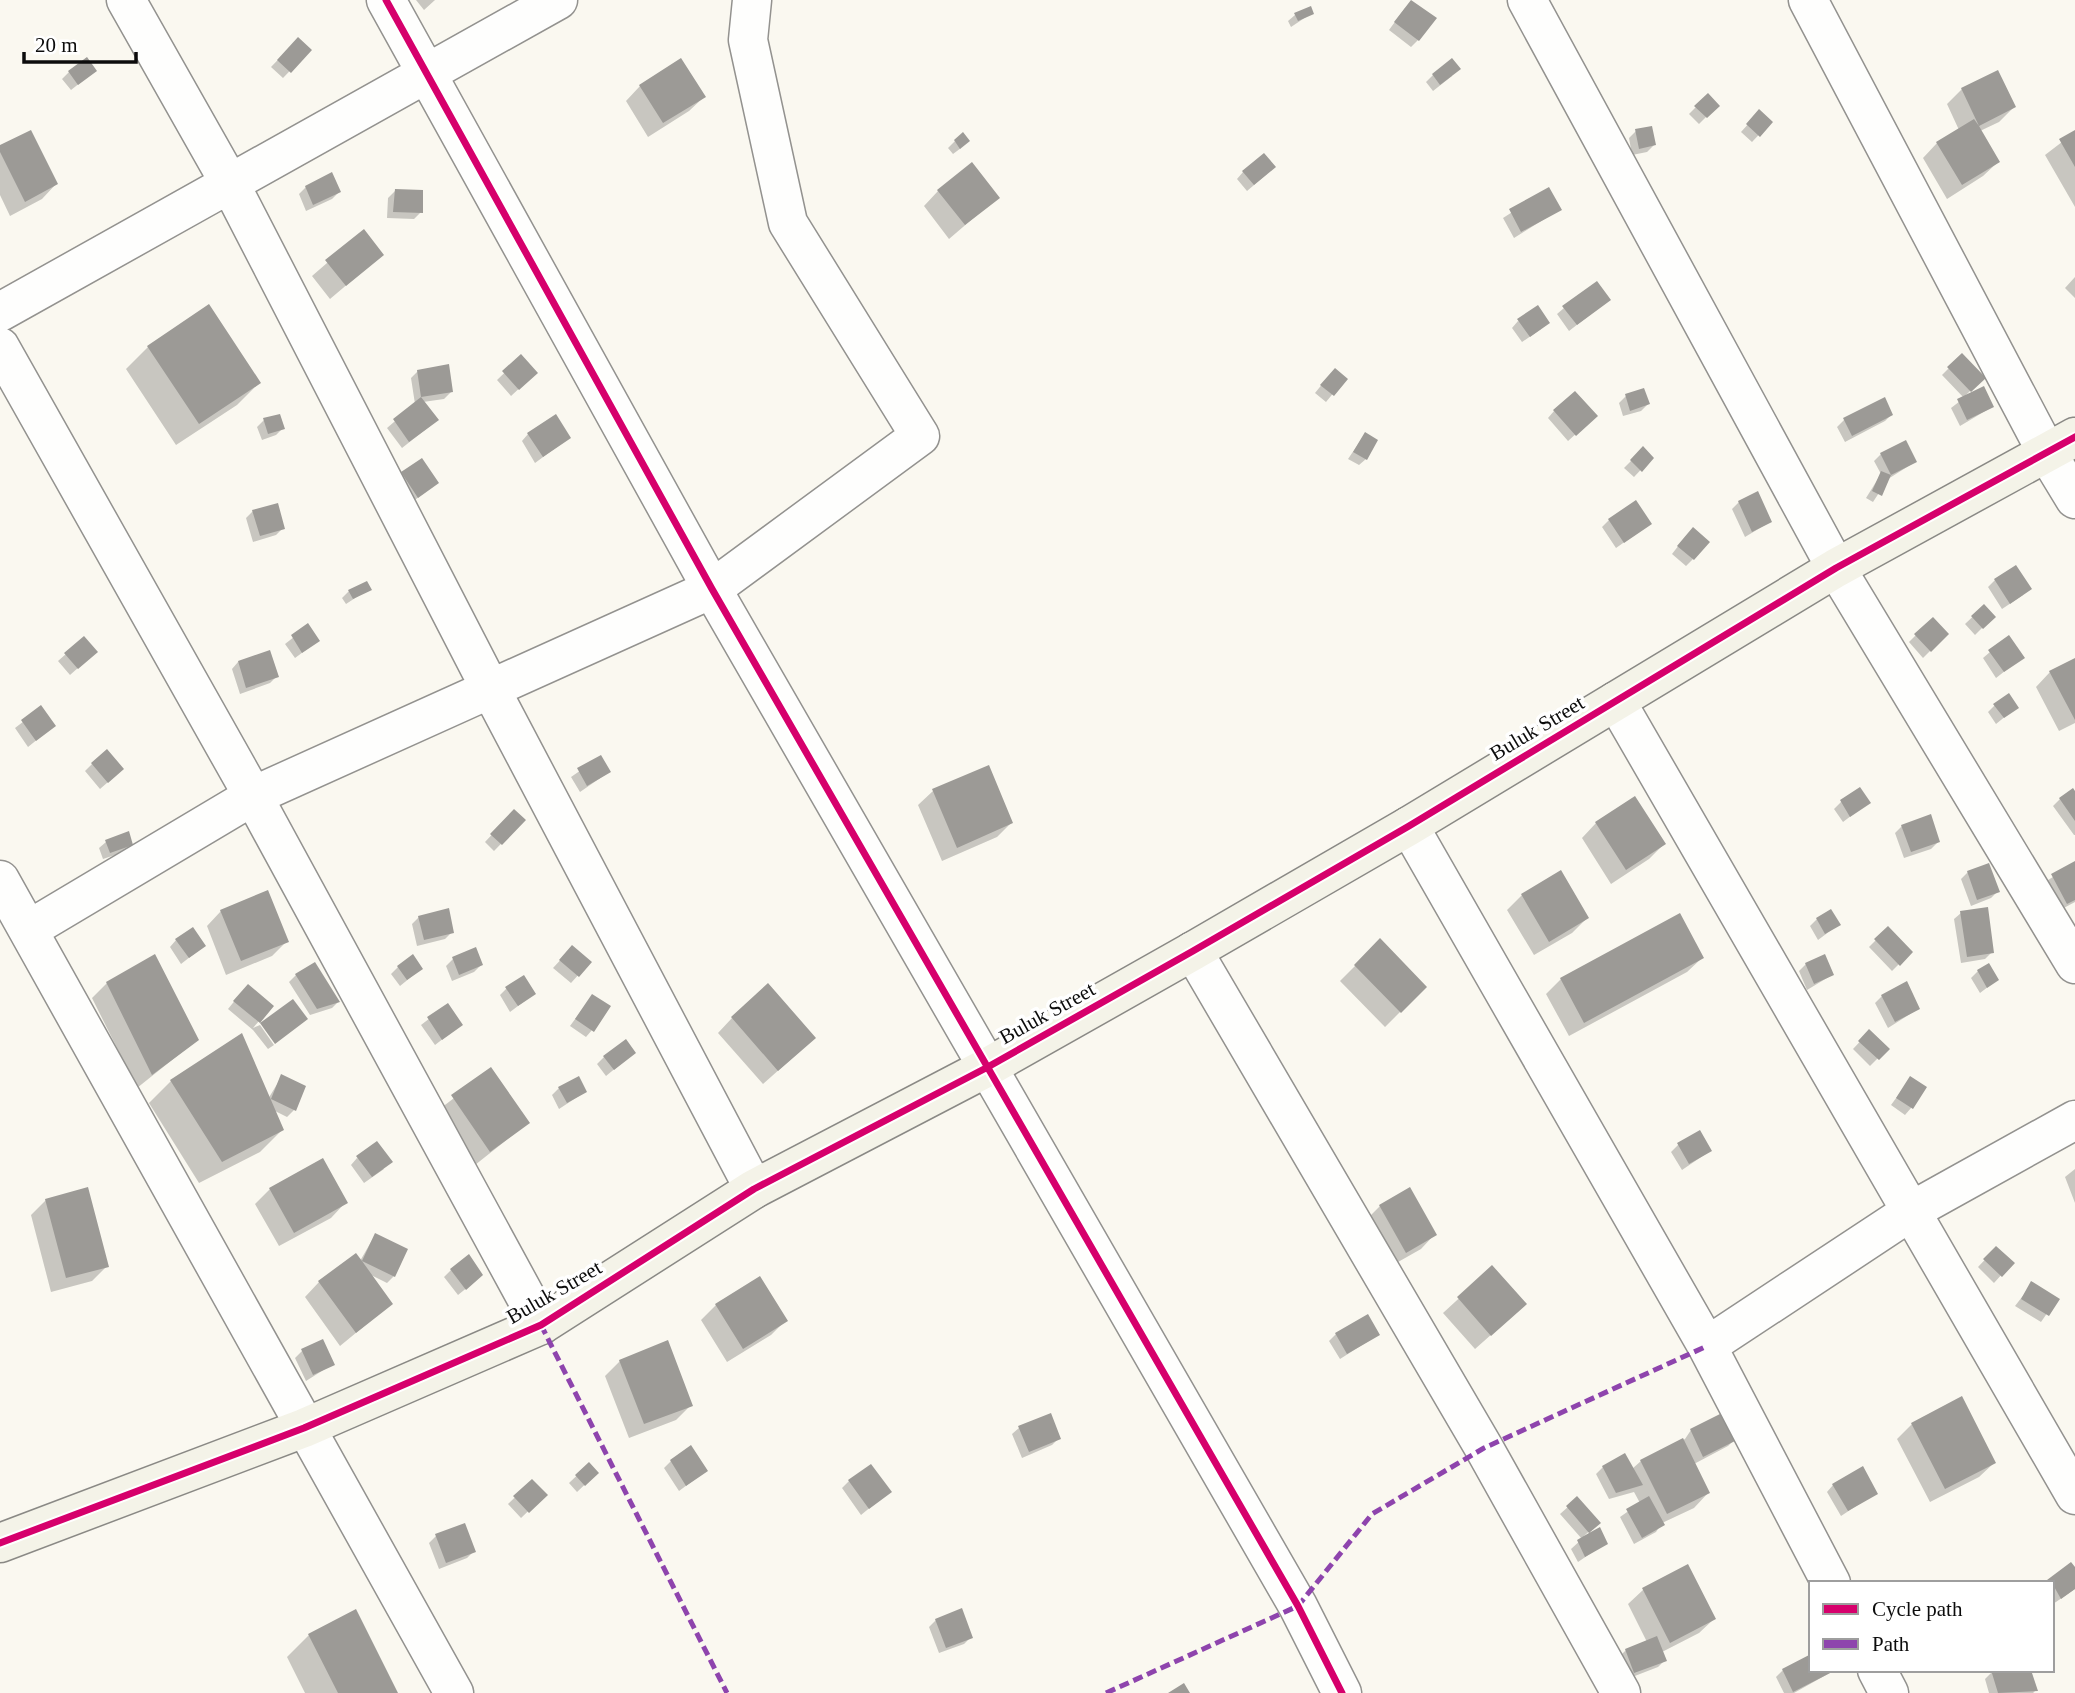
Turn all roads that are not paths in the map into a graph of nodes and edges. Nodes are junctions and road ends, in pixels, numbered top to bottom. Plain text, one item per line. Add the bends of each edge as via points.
1 (126, 0) edge
2 (386, 0) edge
3 (558, 0) edge
4 (752, 0) edge
5 (1527, 0) edge
6 (1808, 0) edge
7 (426, 71) junction
8 (229, 182) junction
9 (0, 312) edge
10 (0, 347) edge
11 (2061, 445) edge
12 (2075, 499) edge
13 (1836, 568) junction
14 (712, 589) junction
15 (491, 690) junction
16 (1616, 701) junction
17 (253, 796) junction
18 (1409, 826) junction
19 (0, 880) edge
20 (28, 930) junction
21 (1193, 951) junction
22 (2075, 964) edge
23 (986, 1068) junction
24 (2075, 1120) edge
25 (754, 1189) junction
26 (1913, 1210) junction
27 (541, 1325) junction
28 (1707, 1346) junction
29 (304, 1428) junction
30 (2075, 1495) edge
31 (0, 1543) edge
32 (1830, 1581) edge
33 (1878, 1672) edge
34 (454, 1693) edge
35 (1342, 1693) edge
36 (1621, 1693) edge
37 (1889, 1693) edge

1 - 8 street
2 - 7 street
3 - 7 street
4 - 14 street via 748,40 788,223 920,436
5 - 13 street
6 - 11 street
7 - 8 street
7 - 14 street
8 - 9 street
8 - 15 street
10 - 17 street
11 - 12 street
11 - 13 street, Buluk Street
13 - 16 street, Buluk Street
13 - 22 street
14 - 15 street
14 - 23 street
15 - 17 street
15 - 25 street
16 - 18 street, Buluk Street
16 - 26 street
17 - 20 street
17 - 27 street
18 - 21 street, Buluk Street
18 - 28 street
19 - 20 street
20 - 29 street
21 - 23 street, Buluk Street
21 - 36 street via 1484,1448
23 - 25 street, Buluk Street
23 - 35 street via 1292,1594
24 - 26 street
25 - 27 street, Buluk Street
26 - 28 street
26 - 30 street
27 - 29 street, Buluk Street
28 - 32 street
29 - 31 street, Buluk Street
29 - 34 street
33 - 37 street

